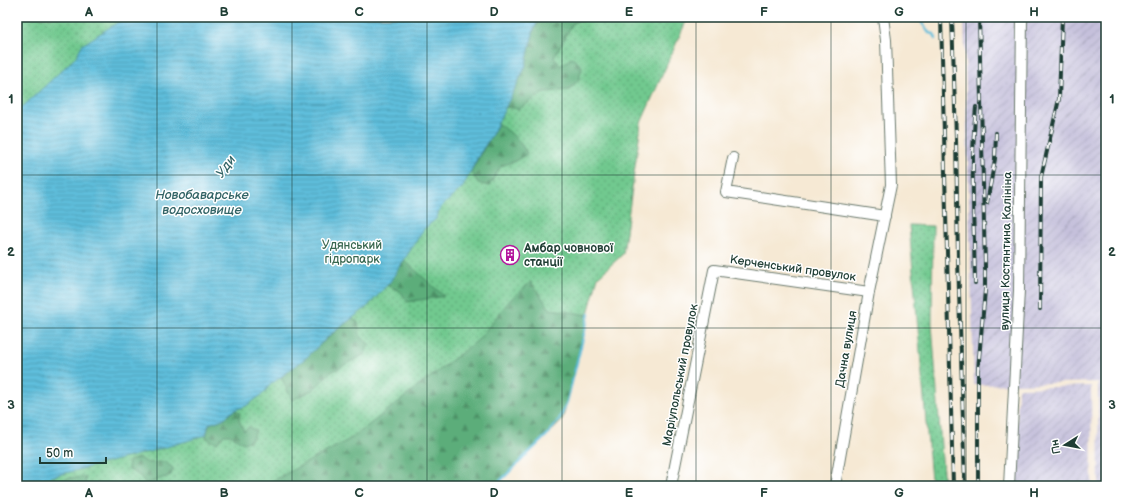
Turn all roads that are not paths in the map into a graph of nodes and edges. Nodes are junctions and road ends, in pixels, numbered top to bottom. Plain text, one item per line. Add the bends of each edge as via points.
1 (883, 17) edge
2 (1022, 17) edge
3 (733, 158) dead end
4 (885, 216) junction
5 (714, 270) joint
6 (869, 292) junction
7 (671, 486) edge
8 (835, 486) edge
9 (1009, 486) edge

1 - 4 street, Дачна вулиця via 891,186
2 - 9 street, вулиця Костянтина Калініна via 1019,290
3 - 4 street via 726,192
4 - 6 street, Дачна вулиця
5 - 6 street, Керченський провулок
5 - 7 street, Маріупольський провулок
6 - 8 street, Дачна вулиця

